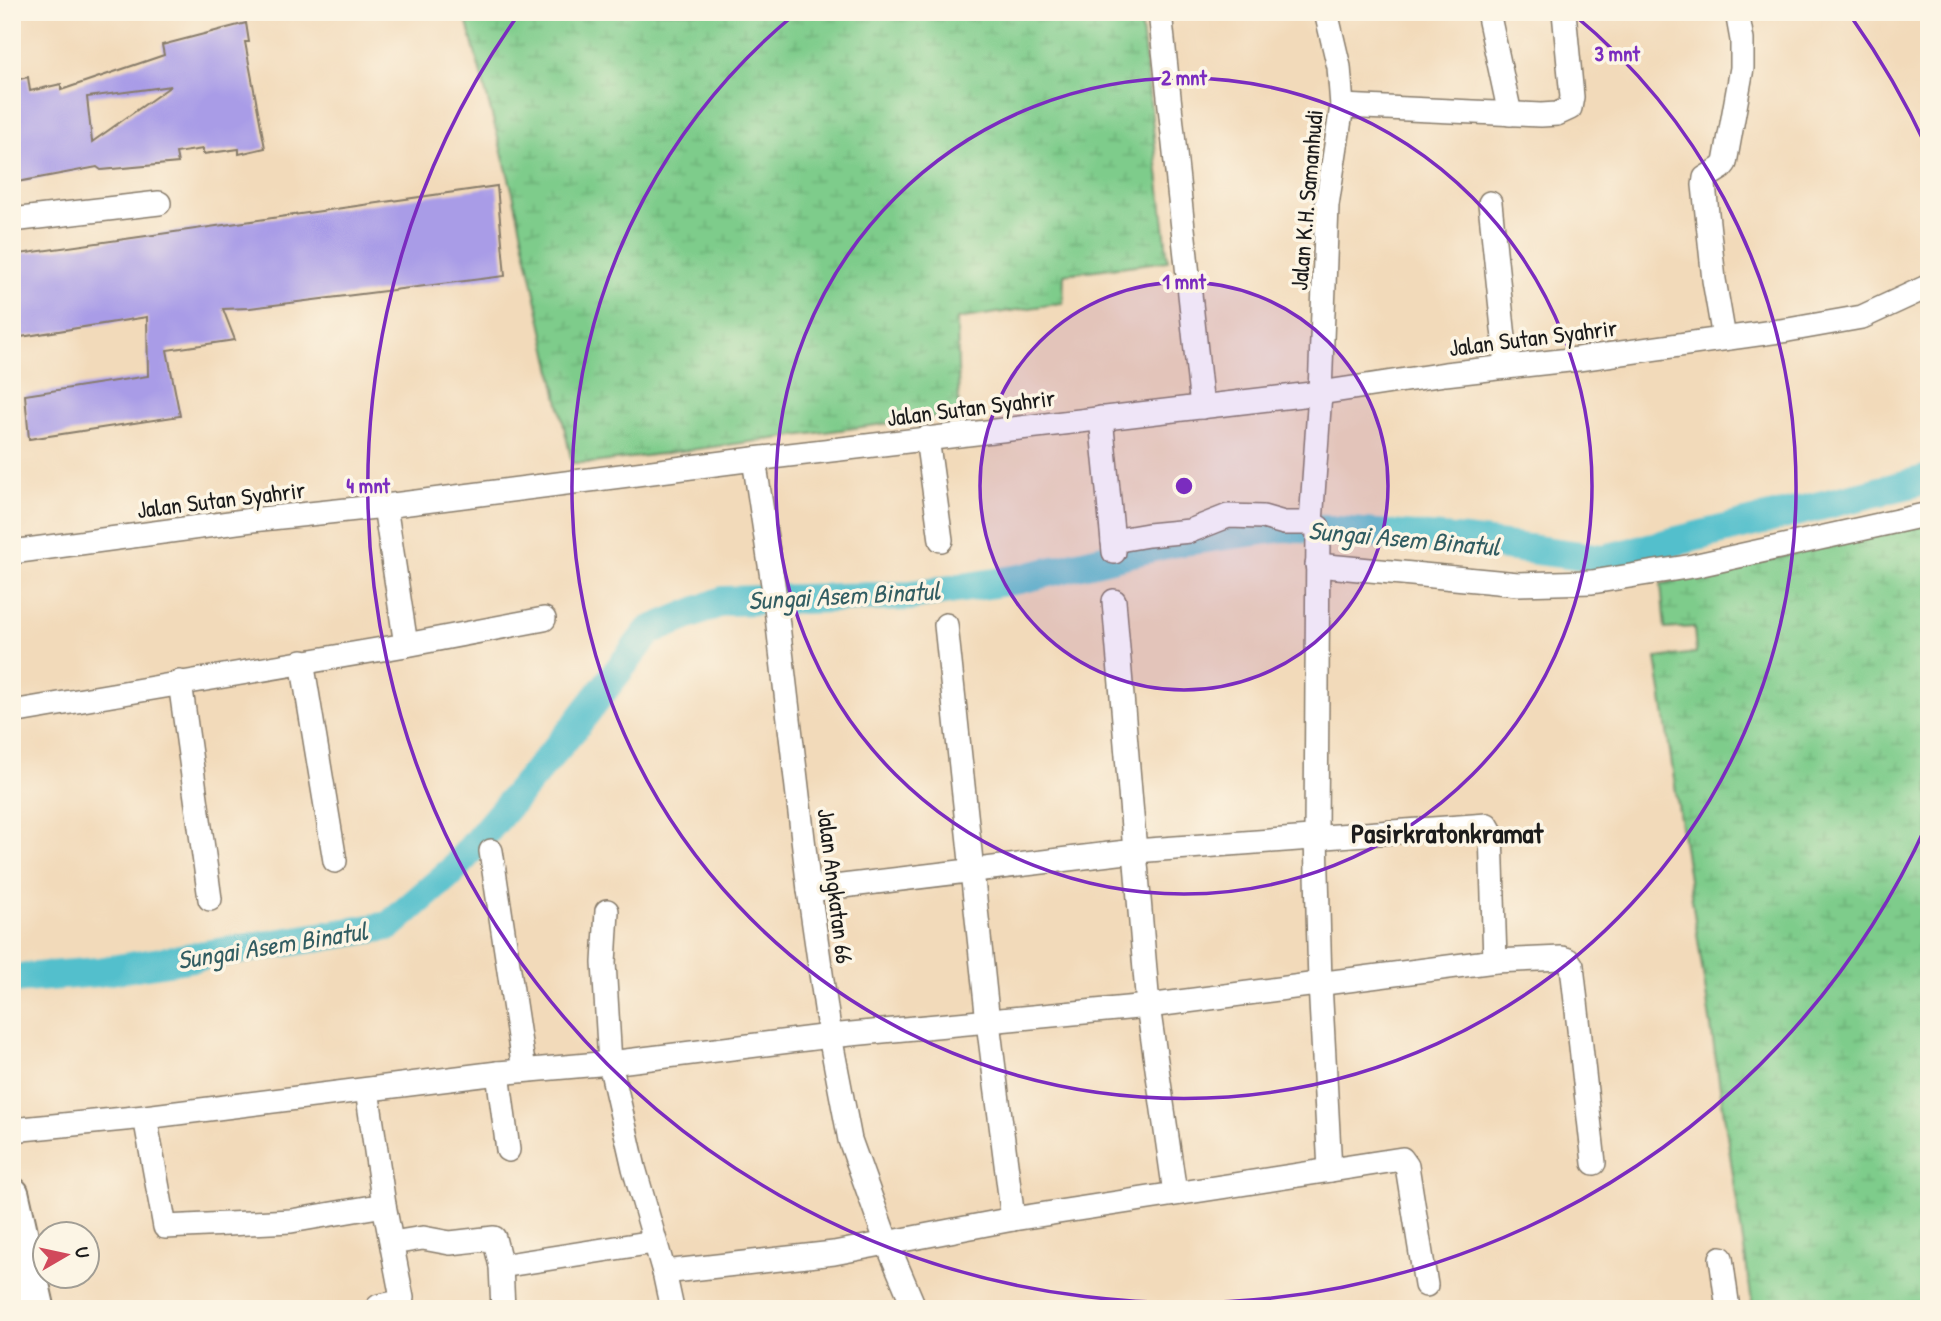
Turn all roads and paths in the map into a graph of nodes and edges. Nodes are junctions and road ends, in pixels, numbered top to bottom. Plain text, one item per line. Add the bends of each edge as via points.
1 (1160, 12) edge
2 (1326, 12) edge
3 (1488, 12) edge
4 (1564, 12) edge
5 (1737, 12) edge
6 (1342, 106) junction
7 (1510, 114) junction
8 (159, 202) dead end
9 (1490, 203) dead end
10 (12, 220) edge
11 (1929, 286) edge
12 (1724, 338) junction
13 (1507, 367) junction
14 (1320, 393) junction
15 (1202, 407) junction
16 (1101, 418) junction
17 (927, 438) junction
18 (754, 459) junction
19 (386, 506) junction
20 (1929, 514) edge
21 (1315, 525) junction
22 (941, 540) dead end
23 (12, 552) edge
24 (1317, 563) junction
25 (1114, 601) dead end
26 (544, 619) dead end
27 (946, 625) dead end
28 (406, 645) junction
29 (302, 661) junction
30 (180, 682) junction
31 (12, 712) edge
32 (1316, 837) junction
33 (491, 851) dead end
34 (1135, 851) junction
35 (335, 861) dead end
36 (972, 872) junction
37 (809, 890) junction
38 (210, 899) dead end
39 (607, 911) dead end
40 (1495, 961) junction
41 (1320, 983) junction
42 (1148, 1006) junction
43 (988, 1022) junction
44 (830, 1036) junction
45 (610, 1063) junction
46 (524, 1070) junction
47 (498, 1073) junction
48 (367, 1090) junction
49 (145, 1117) junction
50 (12, 1130) edge
51 (508, 1150) dead end
52 (1594, 1163) dead end
53 (1330, 1170) junction
54 (1175, 1193) junction
55 (12, 1194) edge
56 (384, 1205) junction
57 (1013, 1219) junction
58 (654, 1242) junction
59 (392, 1243) junction
60 (887, 1243) junction
61 (1721, 1258) dead end
62 (501, 1266) junction
63 (664, 1272) junction
64 (1426, 1285) dead end
65 (12, 1300) edge
66 (14, 1309) edge
67 (37, 1309) edge
68 (376, 1309) edge
69 (503, 1309) edge
70 (672, 1309) edge
71 (915, 1309) edge
72 (1728, 1309) edge

1 - 15 street
2 - 6 street, Jalan K.H. Samanhudi via 1339,67
3 - 7 street
4 - 7 street via 1570,108 1557,114
5 - 12 street via 1743,55 1725,163 1705,178 1704,185
6 - 7 street
6 - 14 street, Jalan K.H. Samanhudi via 1327,205
8 - 10 street
9 - 13 street
11 - 12 street, Jalan Sutan Syahrir via 1862,317
12 - 13 street, Jalan Sutan Syahrir
13 - 14 street, Jalan Sutan Syahrir
14 - 15 street, Jalan Sutan Syahrir
14 - 21 street, Jalan K.H. Samanhudi
15 - 16 street, Jalan Sutan Syahrir
16 - 17 street, Jalan Sutan Syahrir
16 - 21 street via 1113,547 1148,535 1189,531 1228,516
17 - 18 street, Jalan Sutan Syahrir
17 - 22 street
18 - 19 street, Jalan Sutan Syahrir
18 - 37 street, Jalan Angkatan 66
19 - 23 street, Jalan Sutan Syahrir
19 - 28 street
20 - 24 street via 1693,566 1592,582 1518,584
21 - 24 street, Jalan K.H. Samanhudi
24 - 32 street, Jalan K.H. Samanhudi
25 - 34 street
26 - 28 street
27 - 36 street
28 - 29 street
29 - 30 street
29 - 35 street
30 - 31 street
30 - 38 street
32 - 34 street
32 - 40 street via 1488,825
32 - 41 street, Jalan K.H. Samanhudi
33 - 46 street
34 - 36 street
34 - 42 street
36 - 37 street
36 - 43 street
37 - 44 street, Jalan Angkatan 66
39 - 45 street via 604,963
40 - 41 street
40 - 52 street via 1562,958 1571,962
41 - 42 street
41 - 53 street, Jalan K.H. Samanhudi
42 - 43 street
42 - 54 street
43 - 44 street
43 - 57 street
44 - 45 street
44 - 60 street, Jalan Angkatan 66 via 850,1140
45 - 46 street
45 - 58 street
46 - 47 street
47 - 48 street
47 - 51 street
48 - 49 street
48 - 56 street
49 - 50 street
49 - 56 street via 165,1227 290,1221
53 - 54 street
53 - 64 street via 1405,1159
54 - 57 street
55 - 67 highway
56 - 59 street
57 - 60 street
58 - 62 street
58 - 63 street
59 - 62 street via 494,1238
59 - 68 street via 402,1298
60 - 63 street
60 - 71 street, Jalan Angkatan 66
61 - 72 street
62 - 69 street
63 - 70 street
65 - 66 highway

